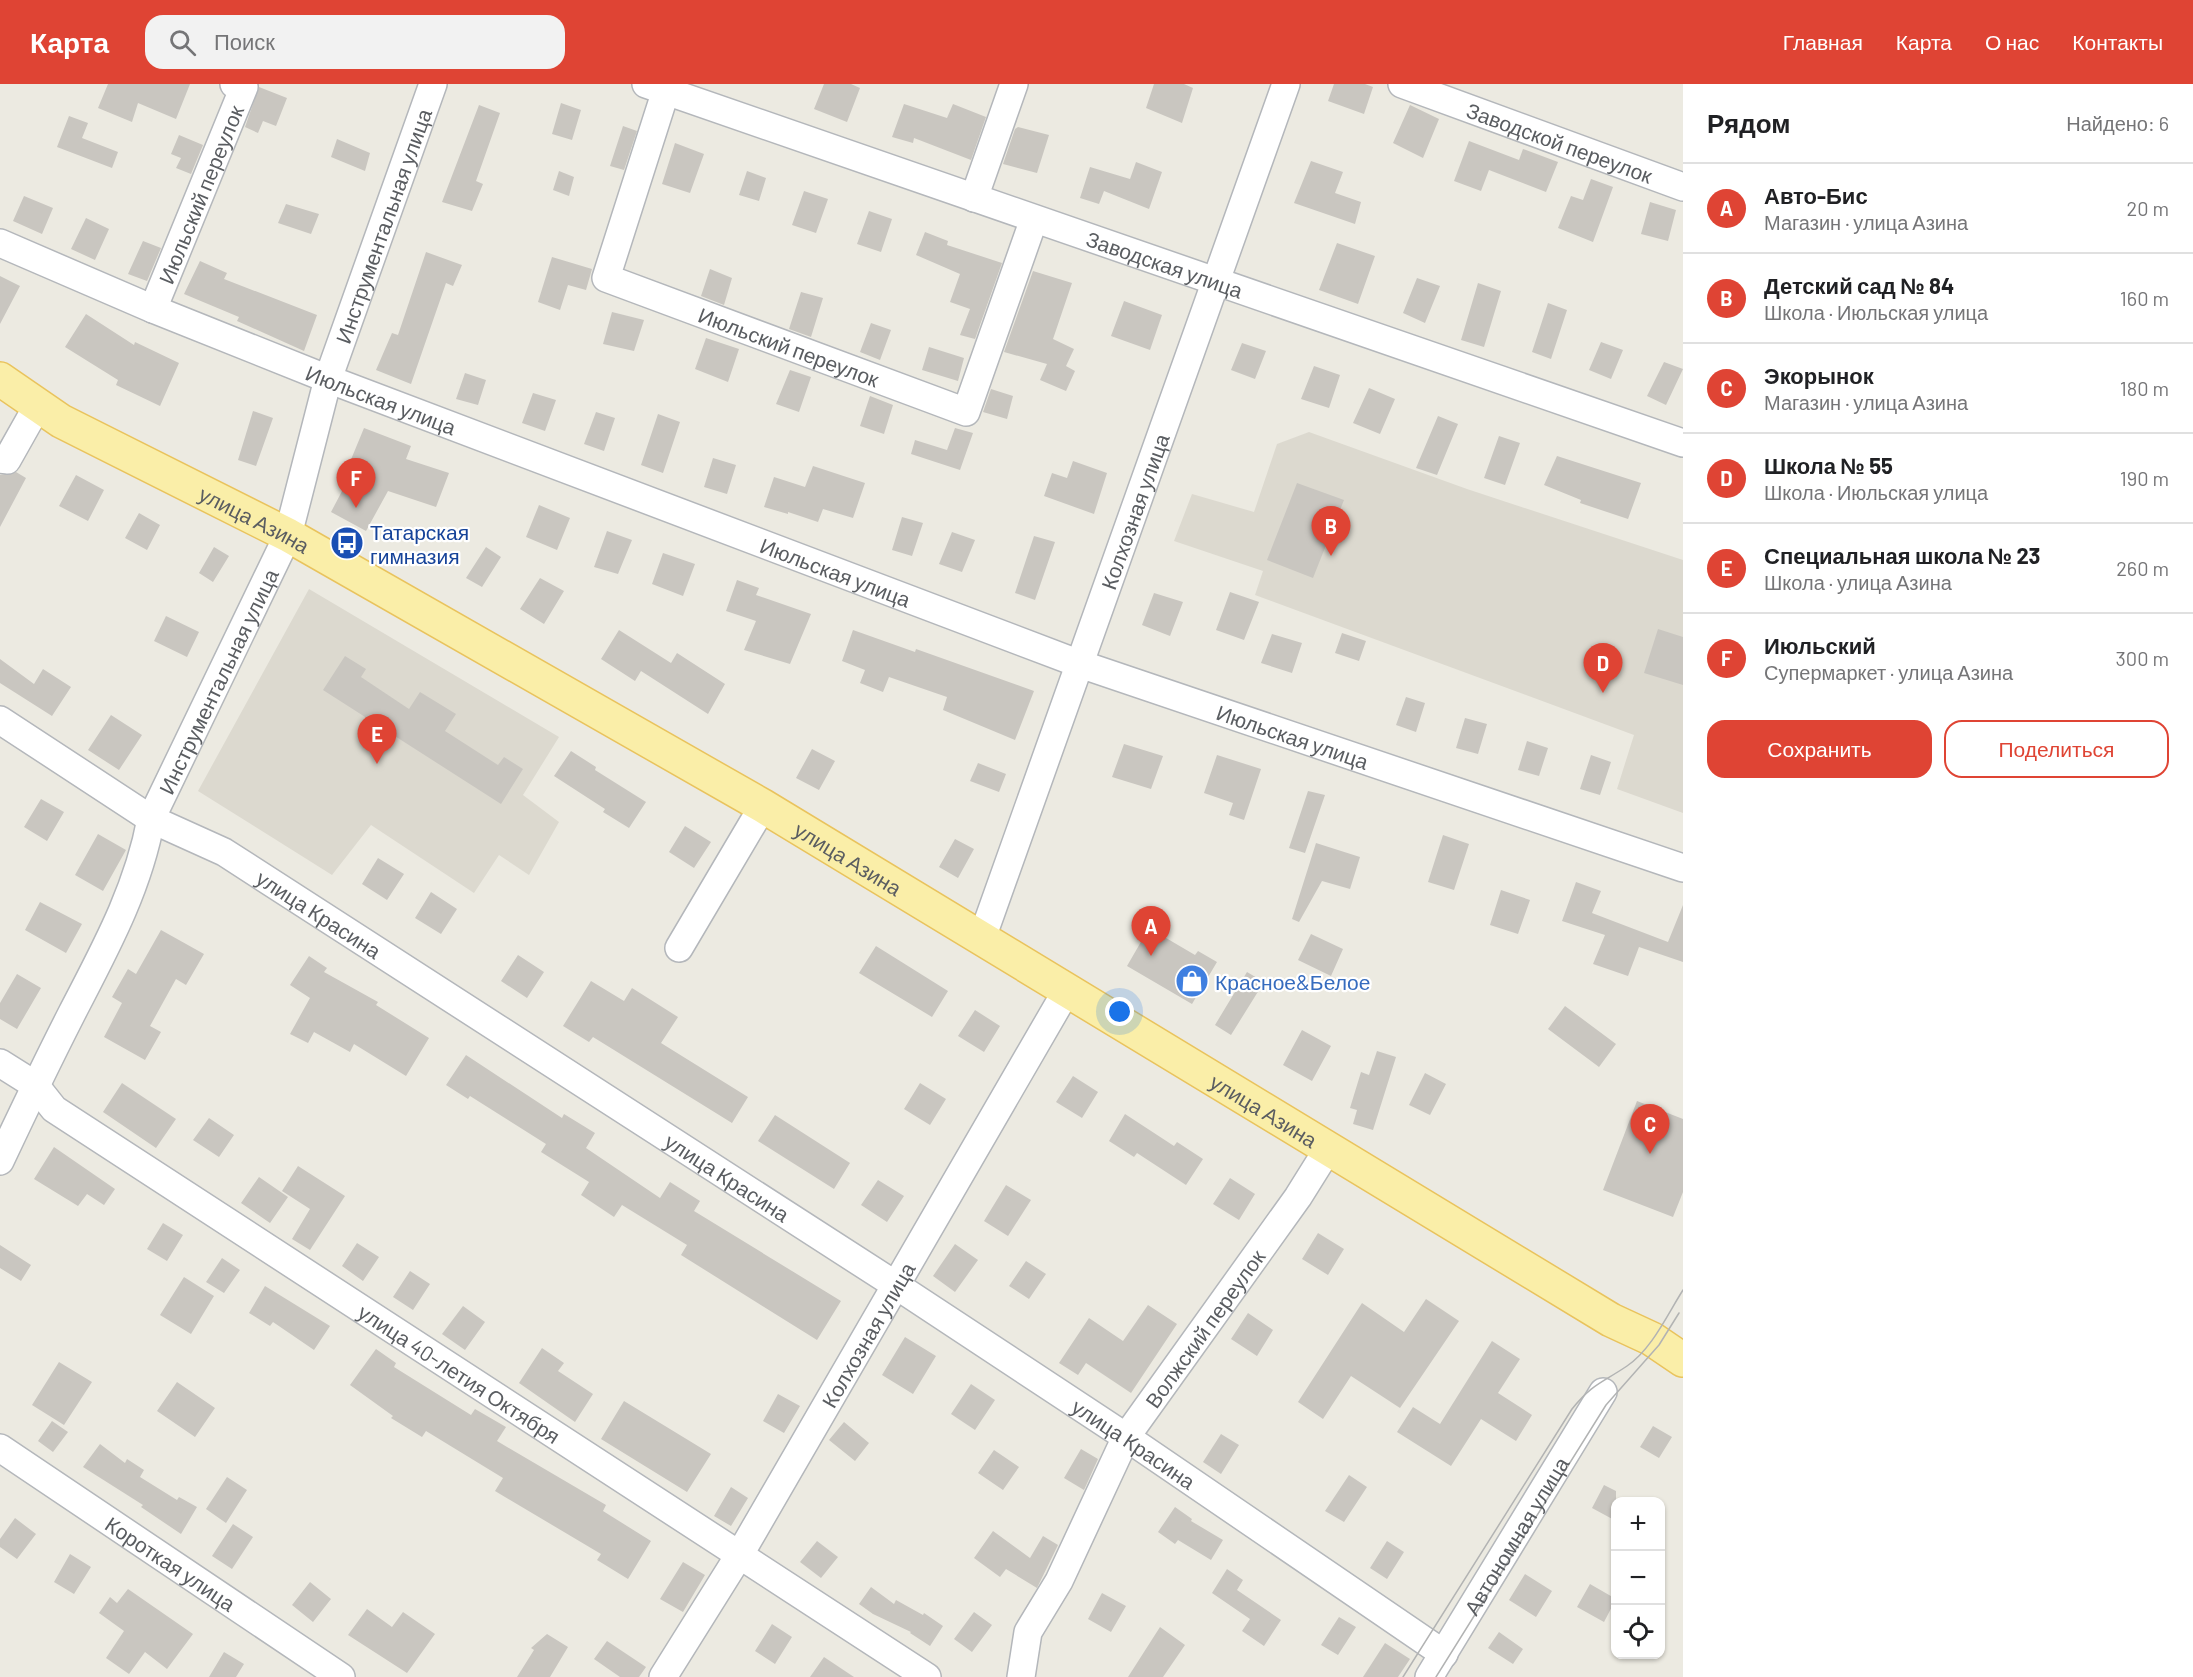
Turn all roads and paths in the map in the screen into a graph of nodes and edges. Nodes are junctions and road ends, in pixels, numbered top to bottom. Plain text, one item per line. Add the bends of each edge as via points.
1 (234, 84) edge
2 (433, 84) edge
3 (1014, 84) edge
4 (1286, 84) edge
5 (1402, 84) edge
6 (660, 86) edge
7 (1683, 187) edge
8 (974, 198) junction
9 (1034, 219) junction
10 (0, 243) edge
11 (1215, 282) junction
12 (153, 309) junction
13 (0, 379) edge
14 (328, 379) junction
15 (38, 405) junction
16 (1683, 443) edge
17 (0, 459) edge
18 (288, 535) junction
19 (1080, 664) junction
20 (0, 720) edge
21 (763, 806) junction
22 (150, 819) junction
23 (1683, 868) edge
24 (982, 938) junction
25 (679, 948) dead end
26 (1067, 990) junction
27 (0, 1063) edge
28 (35, 1085) junction
29 (1328, 1149) junction
30 (0, 1161) edge
31 (897, 1286) junction
32 (1683, 1360) edge
33 (1603, 1392) dead end
34 (1126, 1437) junction
35 (0, 1448) edge
36 (740, 1554) junction
37 (1443, 1654) junction
38 (341, 1677) edge
39 (663, 1677) edge
40 (927, 1677) edge
41 (1021, 1677) edge
42 (1429, 1677) edge

1 - 12 street, Июльский переулок via 244,87
2 - 14 street, Инструментальная улица
3 - 8 street
4 - 11 street, Колхозная улица
5 - 7 street, Заводской переулок
6 - 8 street, Заводская улица
6 - 9 street, Июльский переулок via 606,278 966,412
8 - 9 street, Заводская улица
9 - 11 street, Заводская улица
10 - 12 street, Июльская улица
11 - 16 street, Заводская улица
11 - 19 street, Колхозная улица
12 - 14 street, Июльская улица
13 - 15 main road, улица Азина
14 - 18 street, Инструментальная улица
14 - 19 street, Июльская улица
15 - 17 street via 7,460
15 - 18 main road, улица Азина via 61,421
18 - 21 main road, улица Азина
18 - 22 street, Инструментальная улица
19 - 23 street, Июльская улица
19 - 24 street, Колхозная улица
20 - 22 street, улица Красина
21 - 24 main road, улица Азина
21 - 25 street
22 - 28 street, Инструментальная улица via 145,849 120,921
22 - 31 street, улица Красина via 224,852
24 - 26 main road, улица Азина
26 - 29 main road, улица Азина
26 - 31 street, Колхозная улица
27 - 28 street, улица 40-летия Октября
28 - 30 street, Инструментальная улица
28 - 36 street, улица 40-летия Октября via 54,1108
29 - 32 main road, улица Азина
29 - 34 street, Волжский переулок via 1298,1197
31 - 34 street, улица Красина
31 - 36 street, Колхозная улица
33 - 37 street, Автономная улица
34 - 37 street, улица Красина
34 - 41 street, Волжский переулок via 1059,1581 1028,1632
35 - 38 street, Короткая улица
36 - 39 street, Колхозная улица
36 - 40 street, улица 40-летия Октября
37 - 42 street, Автономная улица

